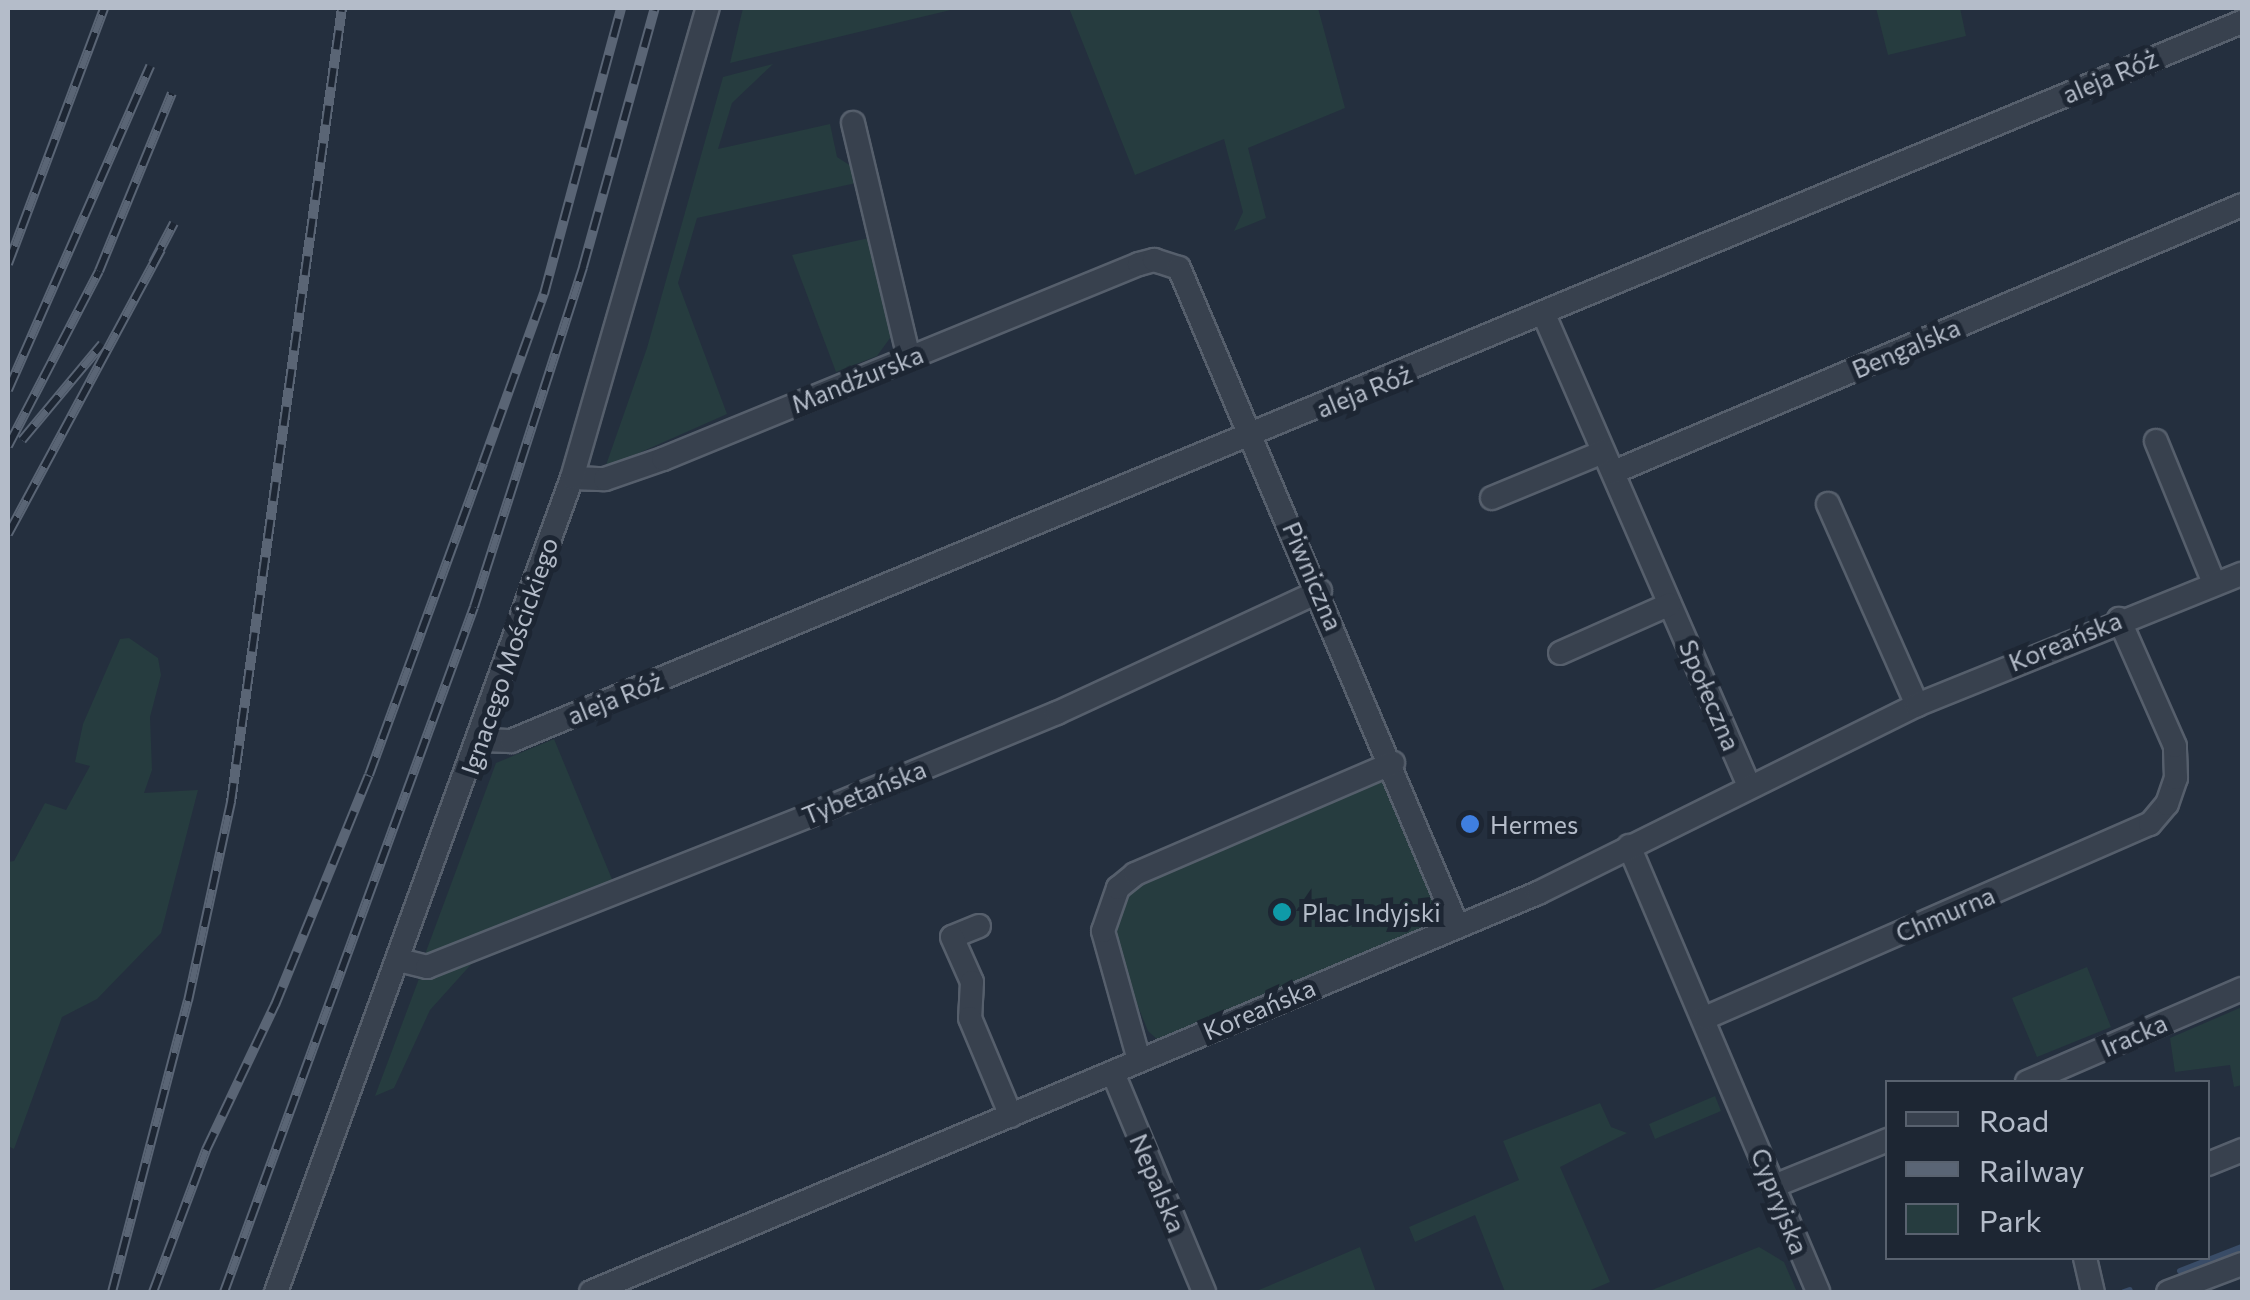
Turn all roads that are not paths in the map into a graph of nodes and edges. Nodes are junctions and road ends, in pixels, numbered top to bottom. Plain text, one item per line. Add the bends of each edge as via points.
1 (708, 8) edge
2 (2242, 22) edge
3 (853, 123) dead end
4 (2242, 205) edge
5 (1139, 264) joint
6 (1545, 316) junction
7 (909, 358) junction
8 (1253, 436) junction
9 (2156, 441) dead end
10 (1608, 462) junction
11 (572, 478) junction
12 (1492, 498) dead end
13 (1828, 504) dead end
14 (2242, 574) edge
15 (2214, 583) junction
16 (1320, 591) junction
17 (1670, 604) junction
18 (2119, 619) junction
19 (1560, 653) dead end
20 (1917, 704) junction
21 (480, 740) junction
22 (1392, 763) junction
23 (1749, 786) junction
24 (1629, 846) junction
25 (1457, 925) junction
26 (979, 926) dead end
27 (400, 960) junction
28 (2242, 989) edge
29 (1705, 1018) junction
30 (1139, 1060) junction
31 (1112, 1074) junction
32 (2031, 1080) edge
33 (1011, 1116) junction
34 (1885, 1141) edge
35 (2242, 1150) edge
36 (2210, 1163) edge
37 (1774, 1186) junction
38 (2085, 1260) edge
39 (2242, 1264) edge
40 (276, 1292) edge
41 (591, 1292) edge
42 (1204, 1292) edge
43 (1818, 1292) edge
44 (2093, 1292) edge
45 (2168, 1292) edge

1 - 11 street, Ignacego Mościckiego
2 - 6 street, aleja Róż
3 - 7 street
4 - 10 street, Bengalska
5 - 7 street, Mandżurska
5 - 8 street, Piwniczna via 1166,262 1188,283
6 - 8 street, aleja Róż
6 - 10 street, Społeczna
7 - 11 street, Mandżurska via 663,459 604,479
8 - 16 street, Piwniczna
8 - 21 street, aleja Róż via 511,741
9 - 15 street
10 - 12 street
10 - 17 street, Społeczna
11 - 21 street, Ignacego Mościckiego
13 - 20 street
14 - 15 street, Koreańska
15 - 18 street, Koreańska
16 - 22 street, Piwniczna
16 - 27 street, Tybetańska via 1057,713 813,814 438,963 419,967
17 - 19 street
17 - 23 street, Społeczna
18 - 20 street, Koreańska
18 - 29 street, Chmurna via 2175,746 2176,778 2150,824
20 - 23 street, Koreańska
21 - 27 street, Ignacego Mościckiego
22 - 25 street, Piwniczna
22 - 30 street via 1135,874 1118,888 1104,931
23 - 24 street, Koreańska
24 - 25 street, Koreańska
24 - 29 street
25 - 30 street, Koreańska
26 - 33 street via 952,937 972,982 970,1018
27 - 40 street, Ignacego Mościckiego
28 - 32 street, Iracka
29 - 37 street, Cypryjska
30 - 31 street, Koreańska
31 - 33 street, Koreańska
31 - 42 street, Nepalska
33 - 41 street, Koreańska
34 - 37 street
35 - 36 street
37 - 43 street, Cypryjska
38 - 44 street
39 - 45 street

